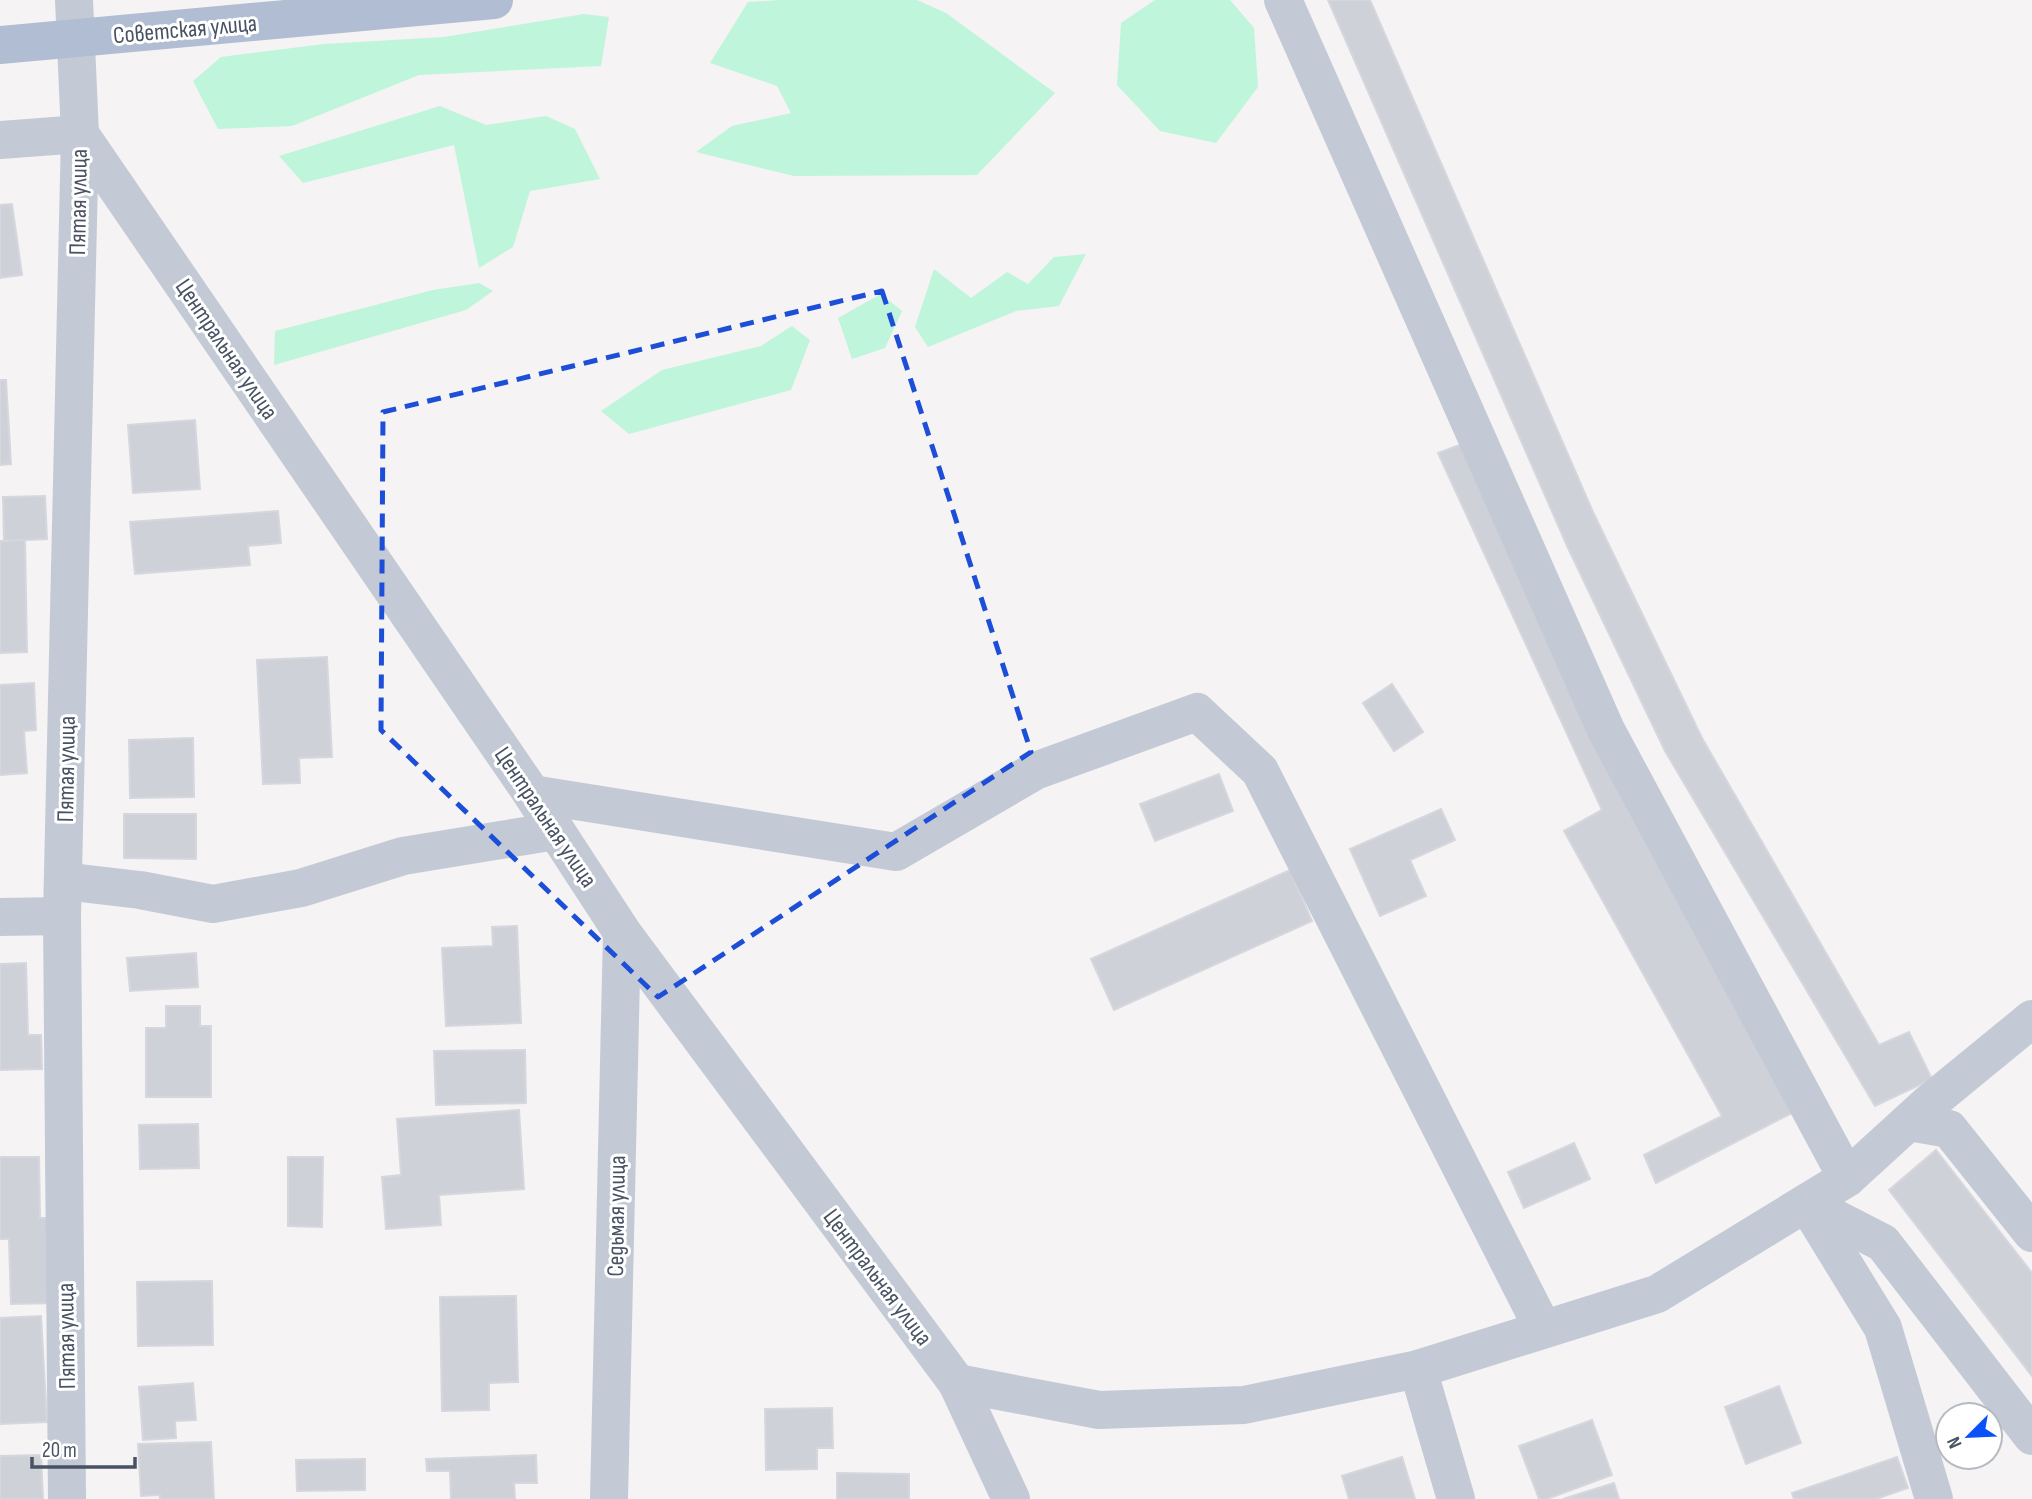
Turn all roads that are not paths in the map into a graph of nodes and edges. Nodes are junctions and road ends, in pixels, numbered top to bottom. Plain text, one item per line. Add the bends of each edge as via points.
1 (74, 0) edge
2 (495, 0) edge
3 (1283, 0) edge
4 (76, 39) junction
5 (0, 45) edge
6 (80, 134) junction
7 (0, 140) edge
8 (532, 794) junction
9 (556, 831) junction
10 (63, 898) junction
11 (0, 917) edge
12 (622, 932) junction
13 (2032, 1019) edge
14 (1909, 1122) junction
15 (1847, 1178) junction
16 (1807, 1204) junction
17 (2032, 1233) edge
18 (1542, 1327) junction
19 (1418, 1368) junction
20 (957, 1383) junction
21 (2032, 1436) edge
22 (67, 1499) edge
23 (609, 1499) edge
24 (1011, 1499) edge
25 (1456, 1499) edge
26 (1934, 1499) edge

1 - 4 street, Пятая улица
2 - 4 main road, Советская улица
3 - 15 street via 1606,730
4 - 5 main road, Советская улица
4 - 6 street, Пятая улица
6 - 7 street
6 - 8 street, Центральная улица
6 - 10 street, Пятая улица
8 - 9 street, Центральная улица
8 - 18 street via 896,852 1035,771 1197,712 1260,771
9 - 10 street via 403,856 301,888 214,904 140,890
9 - 12 street, Центральная улица
10 - 11 street
10 - 22 street, Пятая улица
12 - 20 street, Центральная улица
12 - 23 street, Седьмая улица
13 - 14 street
14 - 15 street
14 - 17 street via 1949,1129
15 - 16 street
16 - 18 street via 1657,1294
16 - 21 street via 1883,1243
16 - 26 street via 1883,1328
18 - 19 street
19 - 20 street via 1244,1405 1099,1410
19 - 25 street
20 - 24 street, Центральная улица

